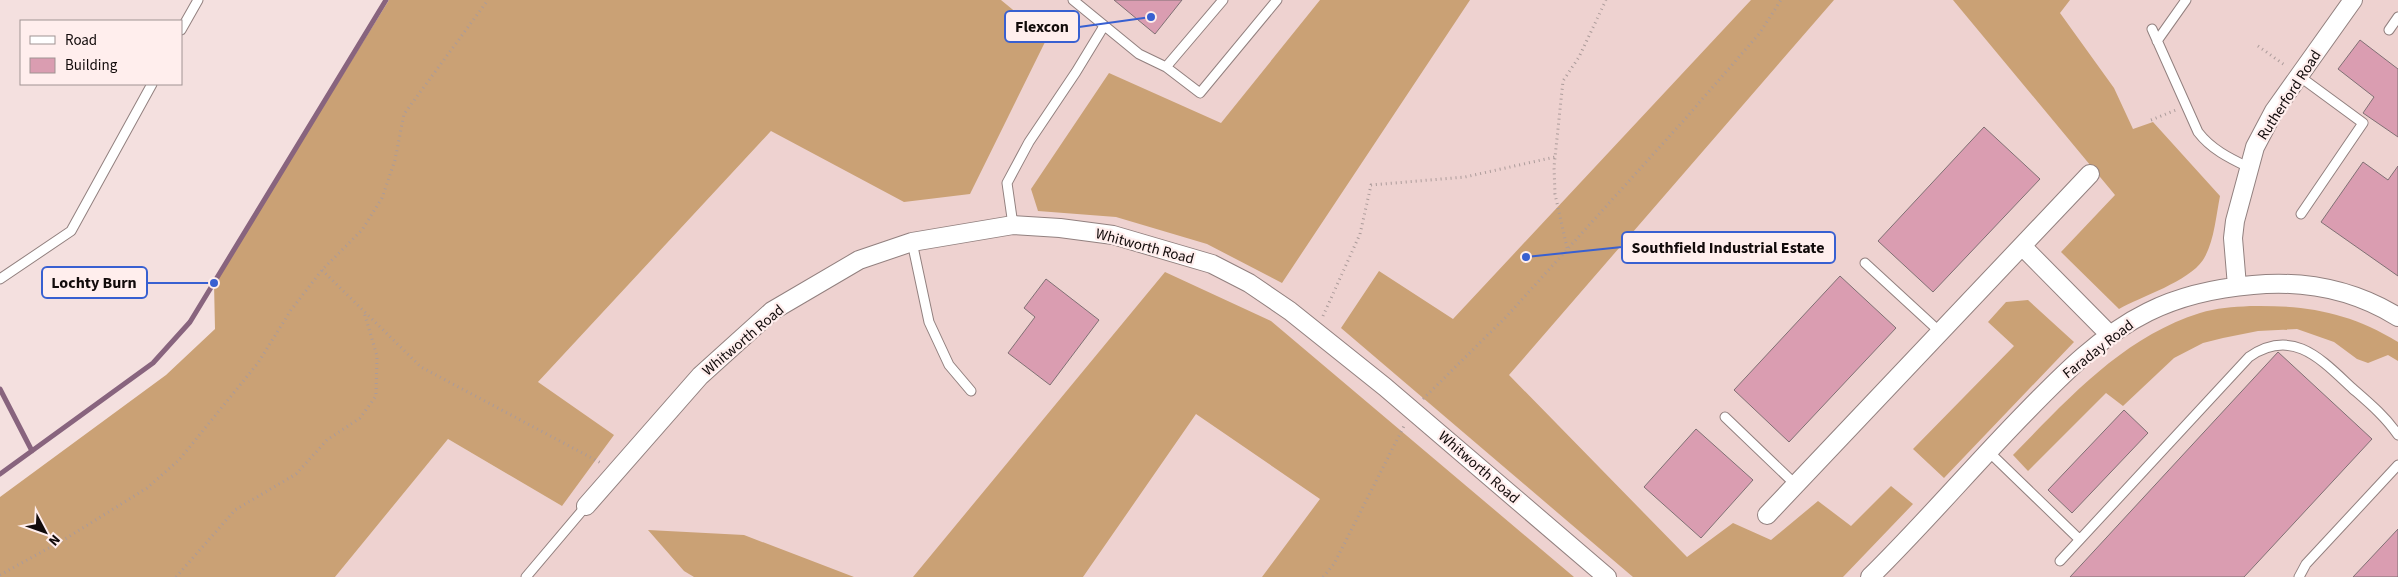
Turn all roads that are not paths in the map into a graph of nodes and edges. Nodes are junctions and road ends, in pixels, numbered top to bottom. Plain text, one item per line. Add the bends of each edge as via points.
1 (198, 0) edge
2 (1073, 0) edge
3 (1223, 0) edge
4 (1277, 0) edge
5 (2186, 0) edge
6 (2353, 0) edge
7 (2398, 17) edge
8 (1104, 26) junction
9 (182, 28) edge
10 (2152, 29) dead end
11 (2389, 30) dead end
12 (2157, 41) junction
13 (1166, 67) junction
14 (2293, 71) junction
15 (151, 85) edge
16 (2248, 167) junction
17 (2090, 174) dead end
18 (2300, 214) dead end
19 (1013, 226) junction
20 (912, 242) junction
21 (2022, 246) junction
22 (1865, 263) dead end
23 (0, 279) edge
24 (2237, 286) junction
25 (2398, 317) edge
26 (1940, 332) junction
27 (2110, 335) junction
28 (971, 391) dead end
29 (1726, 416) dead end
30 (2398, 434) edge
31 (1988, 452) junction
32 (2398, 465) edge
33 (1796, 485) junction
34 (586, 506) joint
35 (1767, 516) dead end
36 (2079, 539) junction
37 (2060, 560) dead end
38 (526, 577) edge
39 (1607, 577) edge
40 (1870, 577) edge
41 (2298, 577) edge

1 - 9 lane
2 - 8 lane
3 - 13 lane
4 - 13 lane via 1200,93
5 - 12 lane
6 - 14 street, Rutherford Road
7 - 11 lane
8 - 13 lane via 1139,54
8 - 19 lane via 1029,142 1007,183
10 - 12 lane
12 - 16 lane via 2198,132 2221,153
14 - 16 street, Rutherford Road
14 - 18 lane via 2363,123
15 - 23 lane via 71,231
16 - 24 street, Rutherford Road via 2234,238
17 - 21 street
19 - 20 street, Whitworth Road
19 - 39 street, Whitworth Road via 1113,235 1212,264 1249,283 1324,338 1412,410
20 - 28 lane via 929,322 949,366
20 - 34 street, Whitworth Road via 859,260 772,311 700,376
21 - 26 street
21 - 27 street
22 - 26 lane
24 - 25 street, Faraday Road via 2266,283 2317,286 2352,295
24 - 27 street, Faraday Road via 2168,303
26 - 33 street
27 - 31 street, Faraday Road via 2058,380
29 - 33 lane
30 - 36 lane via 2380,413 2314,354 2295,346 2272,345 2249,357
31 - 36 lane
31 - 40 street, Faraday Road
32 - 41 lane via 2306,564
33 - 35 street
34 - 38 lane
36 - 37 lane

